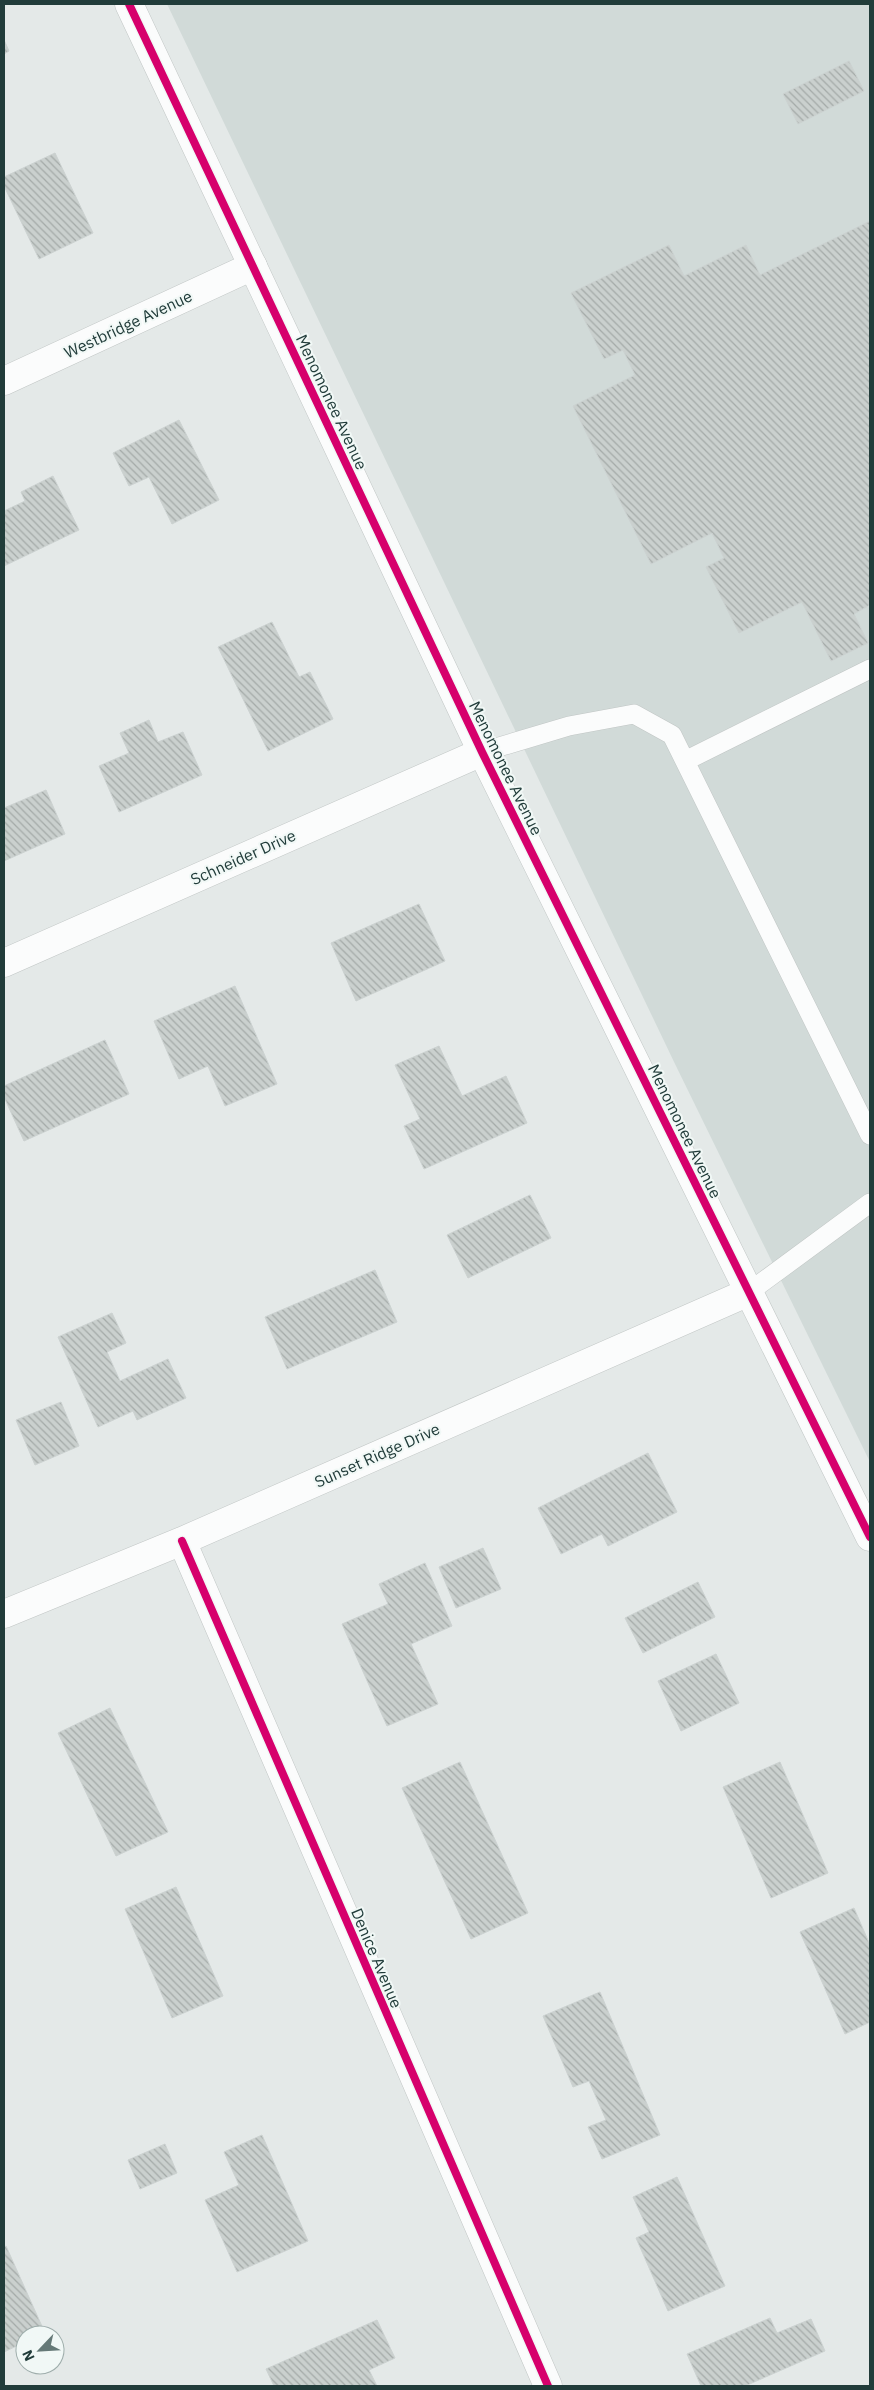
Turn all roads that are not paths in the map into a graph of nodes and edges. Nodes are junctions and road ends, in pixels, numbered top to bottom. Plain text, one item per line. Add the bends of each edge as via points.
1 (129, 4) edge
2 (253, 266) junction
3 (4, 381) edge
4 (870, 669) edge
5 (482, 752) junction
6 (685, 761) junction
7 (4, 962) edge
8 (870, 1135) edge
9 (870, 1203) edge
10 (749, 1292) junction
11 (870, 1537) edge
12 (182, 1541) junction
13 (4, 1614) edge
14 (548, 2386) edge

1 - 2 street, Menomonee Avenue
2 - 3 street, Westbridge Avenue
2 - 5 street, Menomonee Avenue
4 - 6 lane
5 - 6 lane via 568,726 634,714 672,735
5 - 7 street, Schneider Drive
5 - 10 street, Menomonee Avenue
6 - 8 lane
9 - 10 lane
10 - 11 street, Menomonee Avenue
10 - 12 street, Sunset Ridge Drive
12 - 13 street, Sunset Ridge Drive
12 - 14 street, Denice Avenue

